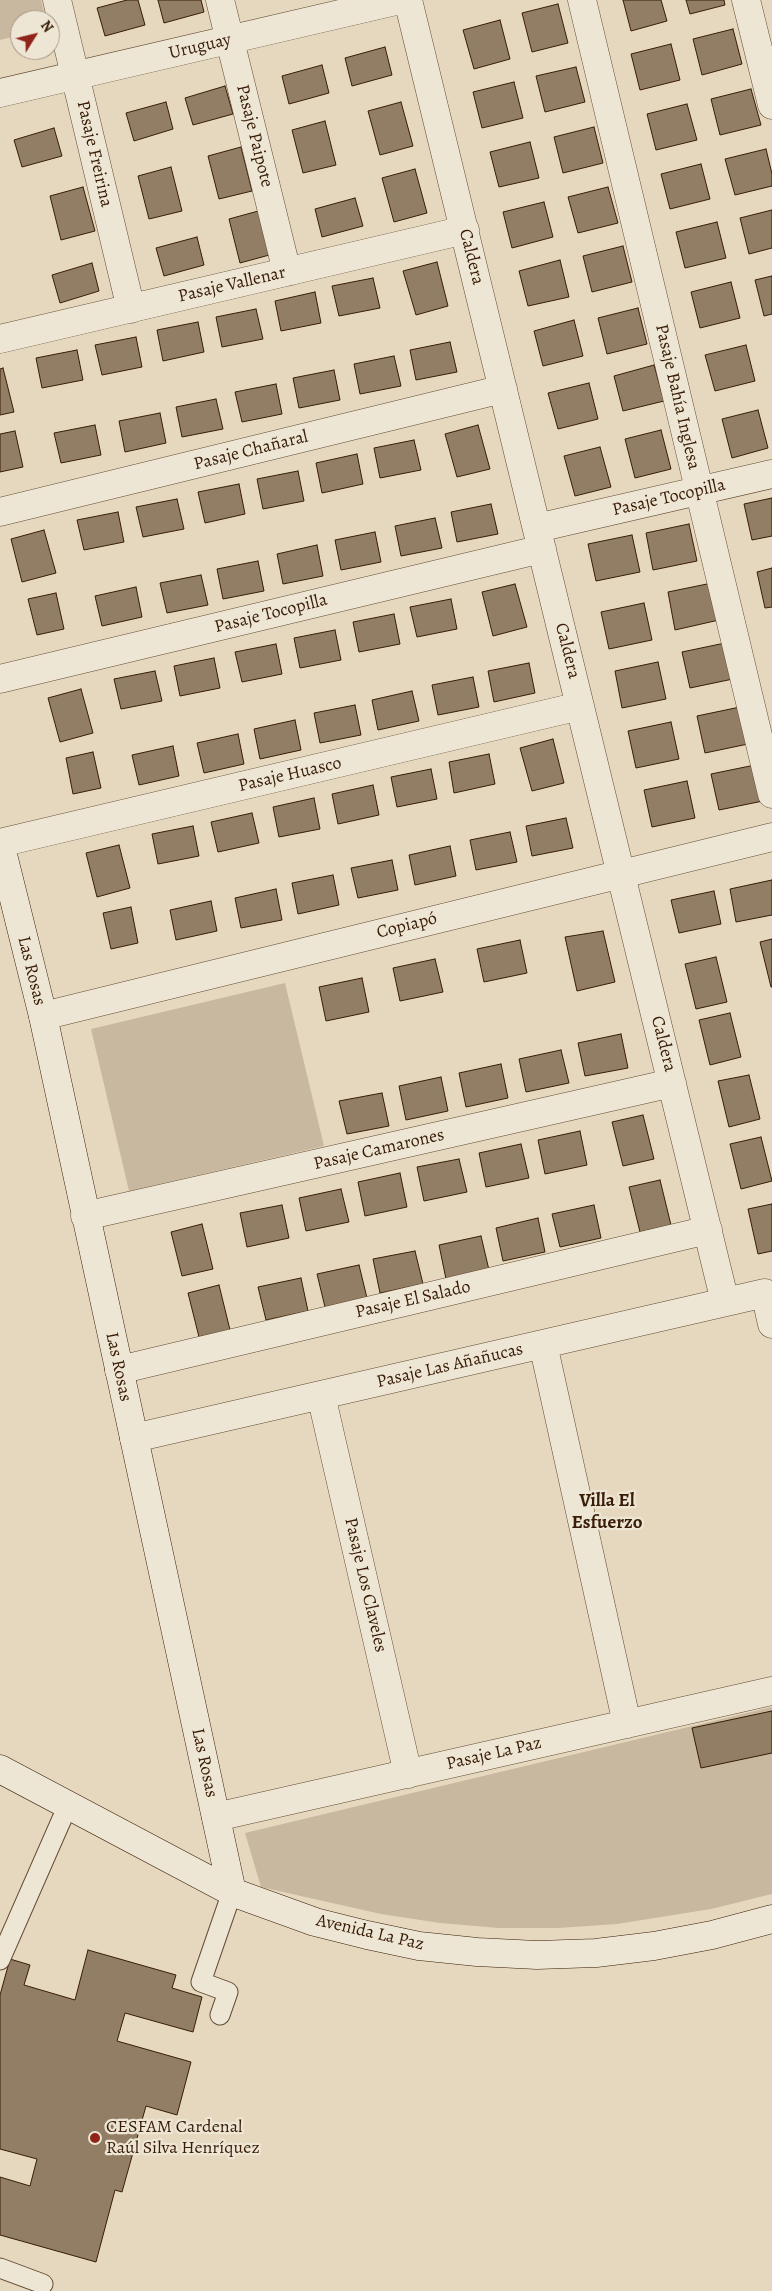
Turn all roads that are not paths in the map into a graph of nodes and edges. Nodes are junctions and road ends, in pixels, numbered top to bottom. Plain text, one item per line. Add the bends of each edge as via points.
1 (57, 0) edge
2 (220, 0) edge
3 (400, 0) edge
4 (408, 0) edge
5 (582, 0) edge
6 (746, 0) edge
7 (230, 40) junction
8 (75, 76) junction
9 (0, 93) edge
10 (772, 105) edge
11 (465, 230) junction
12 (287, 272) junction
13 (131, 309) junction
14 (0, 339) edge
15 (503, 389) junction
16 (772, 474) edge
17 (700, 492) junction
18 (0, 512) edge
19 (539, 539) junction
20 (0, 679) edge
21 (580, 706) junction
22 (772, 794) edge
23 (772, 837) edge
24 (0, 843) edge
25 (621, 874) junction
26 (42, 1016) junction
27 (672, 1083) junction
28 (85, 1216) junction
29 (708, 1230) junction
30 (725, 1302) junction
31 (772, 1324) edge
32 (544, 1344) junction
33 (119, 1370) junction
34 (321, 1396) junction
35 (134, 1438) junction
36 (772, 1691) edge
37 (627, 1724) junction
38 (0, 1769) edge
39 (408, 1774) junction
40 (68, 1805) junction
41 (216, 1817) junction
42 (232, 1892) junction
43 (772, 1919) edge
44 (0, 1960) edge
45 (220, 2015) dead end
46 (0, 2268) edge
47 (43, 2284) dead end

1 - 8 street, Pasaje Freirina
2 - 7 street, Pasaje Paipote
3 - 7 street, Uruguay
4 - 11 street, Caldera
5 - 17 street, Pasaje Bahía Inglesa
6 - 10 street
7 - 8 street, Uruguay
7 - 12 street, Pasaje Paipote
8 - 9 street, Uruguay
8 - 13 street, Pasaje Freirina
11 - 12 street, Pasaje Vallenar
11 - 15 street, Caldera
12 - 13 street, Pasaje Vallenar
13 - 14 street, Pasaje Vallenar
15 - 18 street, Pasaje Chañaral
15 - 19 street, Caldera
16 - 17 street, Pasaje Tocopilla
17 - 19 street, Pasaje Tocopilla
17 - 22 street, Pasaje Bahía Inglesa
19 - 20 street, Pasaje Tocopilla
19 - 21 street, Caldera
21 - 24 street, Pasaje Huasco
21 - 25 street, Caldera
23 - 25 street, Copiapó
24 - 26 street, Las Rosas
25 - 26 street, Copiapó
25 - 27 street, Caldera
26 - 28 street, Las Rosas
27 - 28 street, Pasaje Camarones
27 - 29 street, Caldera
28 - 33 street, Las Rosas
29 - 30 street, Caldera
29 - 33 street, Pasaje El Salado
30 - 31 street, Pasaje Las Añañucas via 765,1293
30 - 32 street, Pasaje Las Añañucas
32 - 34 street, Pasaje Las Añañucas
32 - 37 street
33 - 35 street, Las Rosas
34 - 35 street, Pasaje Las Añañucas
34 - 39 street, Pasaje Los Claveles
35 - 41 street, Las Rosas
36 - 37 street, Pasaje La Paz
37 - 39 street, Pasaje La Paz
38 - 40 street, Avenida La Paz
39 - 41 street, Pasaje La Paz
40 - 42 street, Avenida La Paz
40 - 44 lane
41 - 42 street, Las Rosas
42 - 43 street, Avenida La Paz via 315,1922 367,1936 419,1946 536,1955 596,1953 654,1946
42 - 45 lane via 201,1982 228,1992
46 - 47 lane

